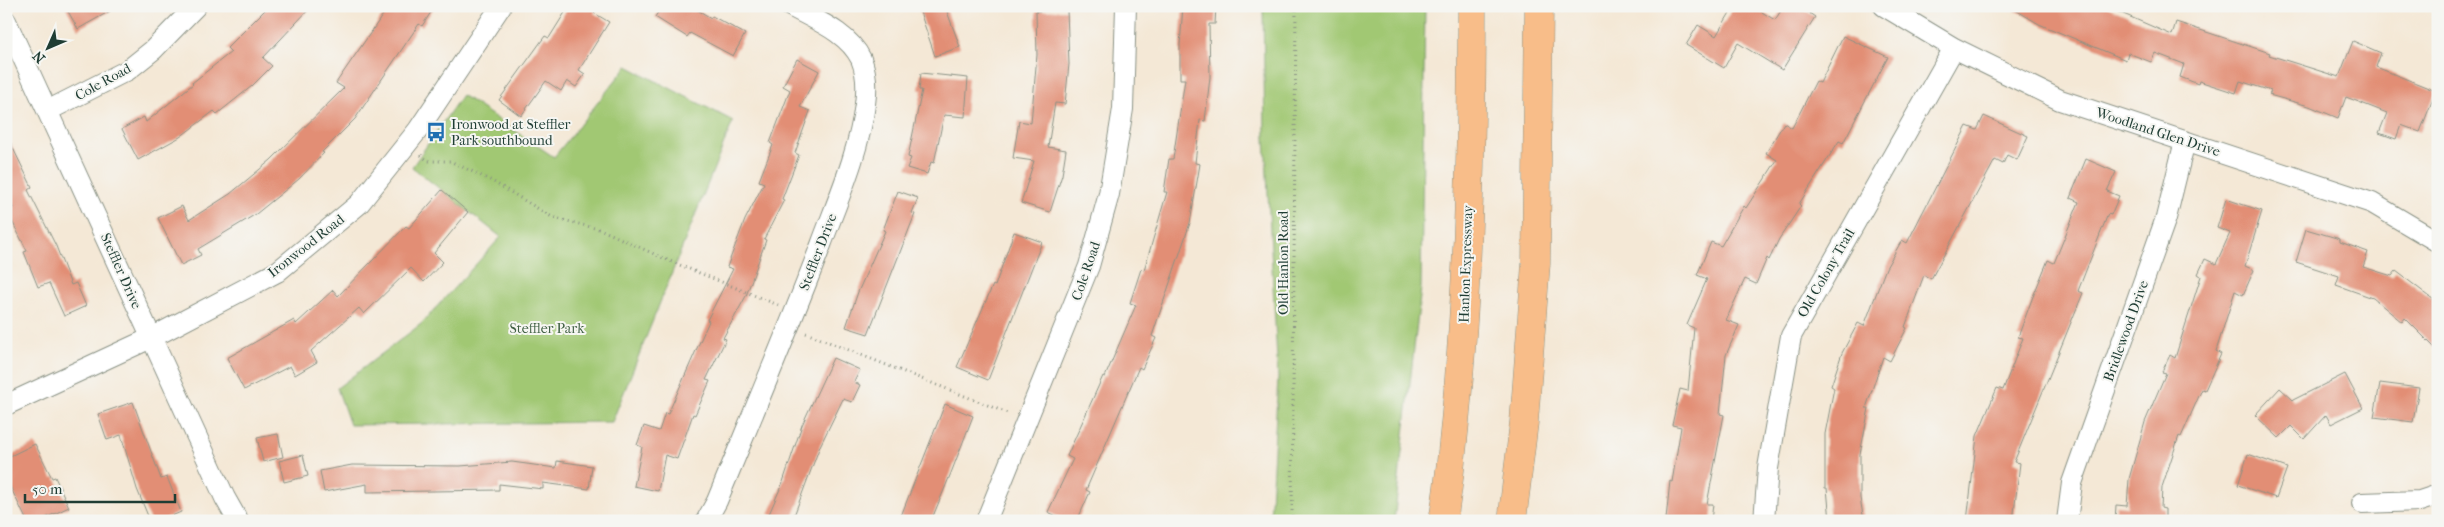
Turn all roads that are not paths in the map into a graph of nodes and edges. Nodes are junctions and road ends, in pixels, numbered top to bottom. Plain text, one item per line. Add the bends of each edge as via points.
1 (196, 6) edge
2 (501, 6) edge
3 (790, 6) edge
4 (1126, 6) edge
5 (1472, 6) edge
6 (1539, 6) edge
7 (1884, 6) edge
8 (6, 21) edge
9 (1954, 48) junction
10 (49, 110) junction
11 (2186, 141) junction
12 (2438, 242) edge
13 (152, 337) junction
14 (6, 405) edge
15 (2438, 495) edge
16 (2362, 503) dead end
17 (238, 521) edge
18 (706, 521) edge
19 (986, 521) edge
20 (1443, 521) edge
21 (1512, 521) edge
22 (1764, 521) edge
23 (2067, 521) edge

1 - 10 street, Cole Road via 178,27 128,70
2 - 13 street, Ironwood Road via 418,130 359,204 277,272
3 - 18 street, Steffler Drive via 839,33 861,59 866,85 862,125 850,167 792,319
4 - 19 street, Cole Road via 1123,108 1110,194 1089,266
5 - 20 highway, Hanlon Expressway via 1465,305
6 - 21 highway via 1536,263 1524,422
7 - 9 street, Woodland Glen Drive
8 - 10 street, Steffler Drive
9 - 11 street, Woodland Glen Drive via 2060,100
9 - 22 street, Old Colony Trail via 1790,336 1768,468
10 - 13 street, Steffler Drive
11 - 12 street, Woodland Glen Drive via 2372,202
11 - 23 street, Bridlewood Drive via 2166,218 2072,483
13 - 14 street, Ironwood Road
13 - 17 street, Steffler Drive
15 - 16 street via 2420,501

